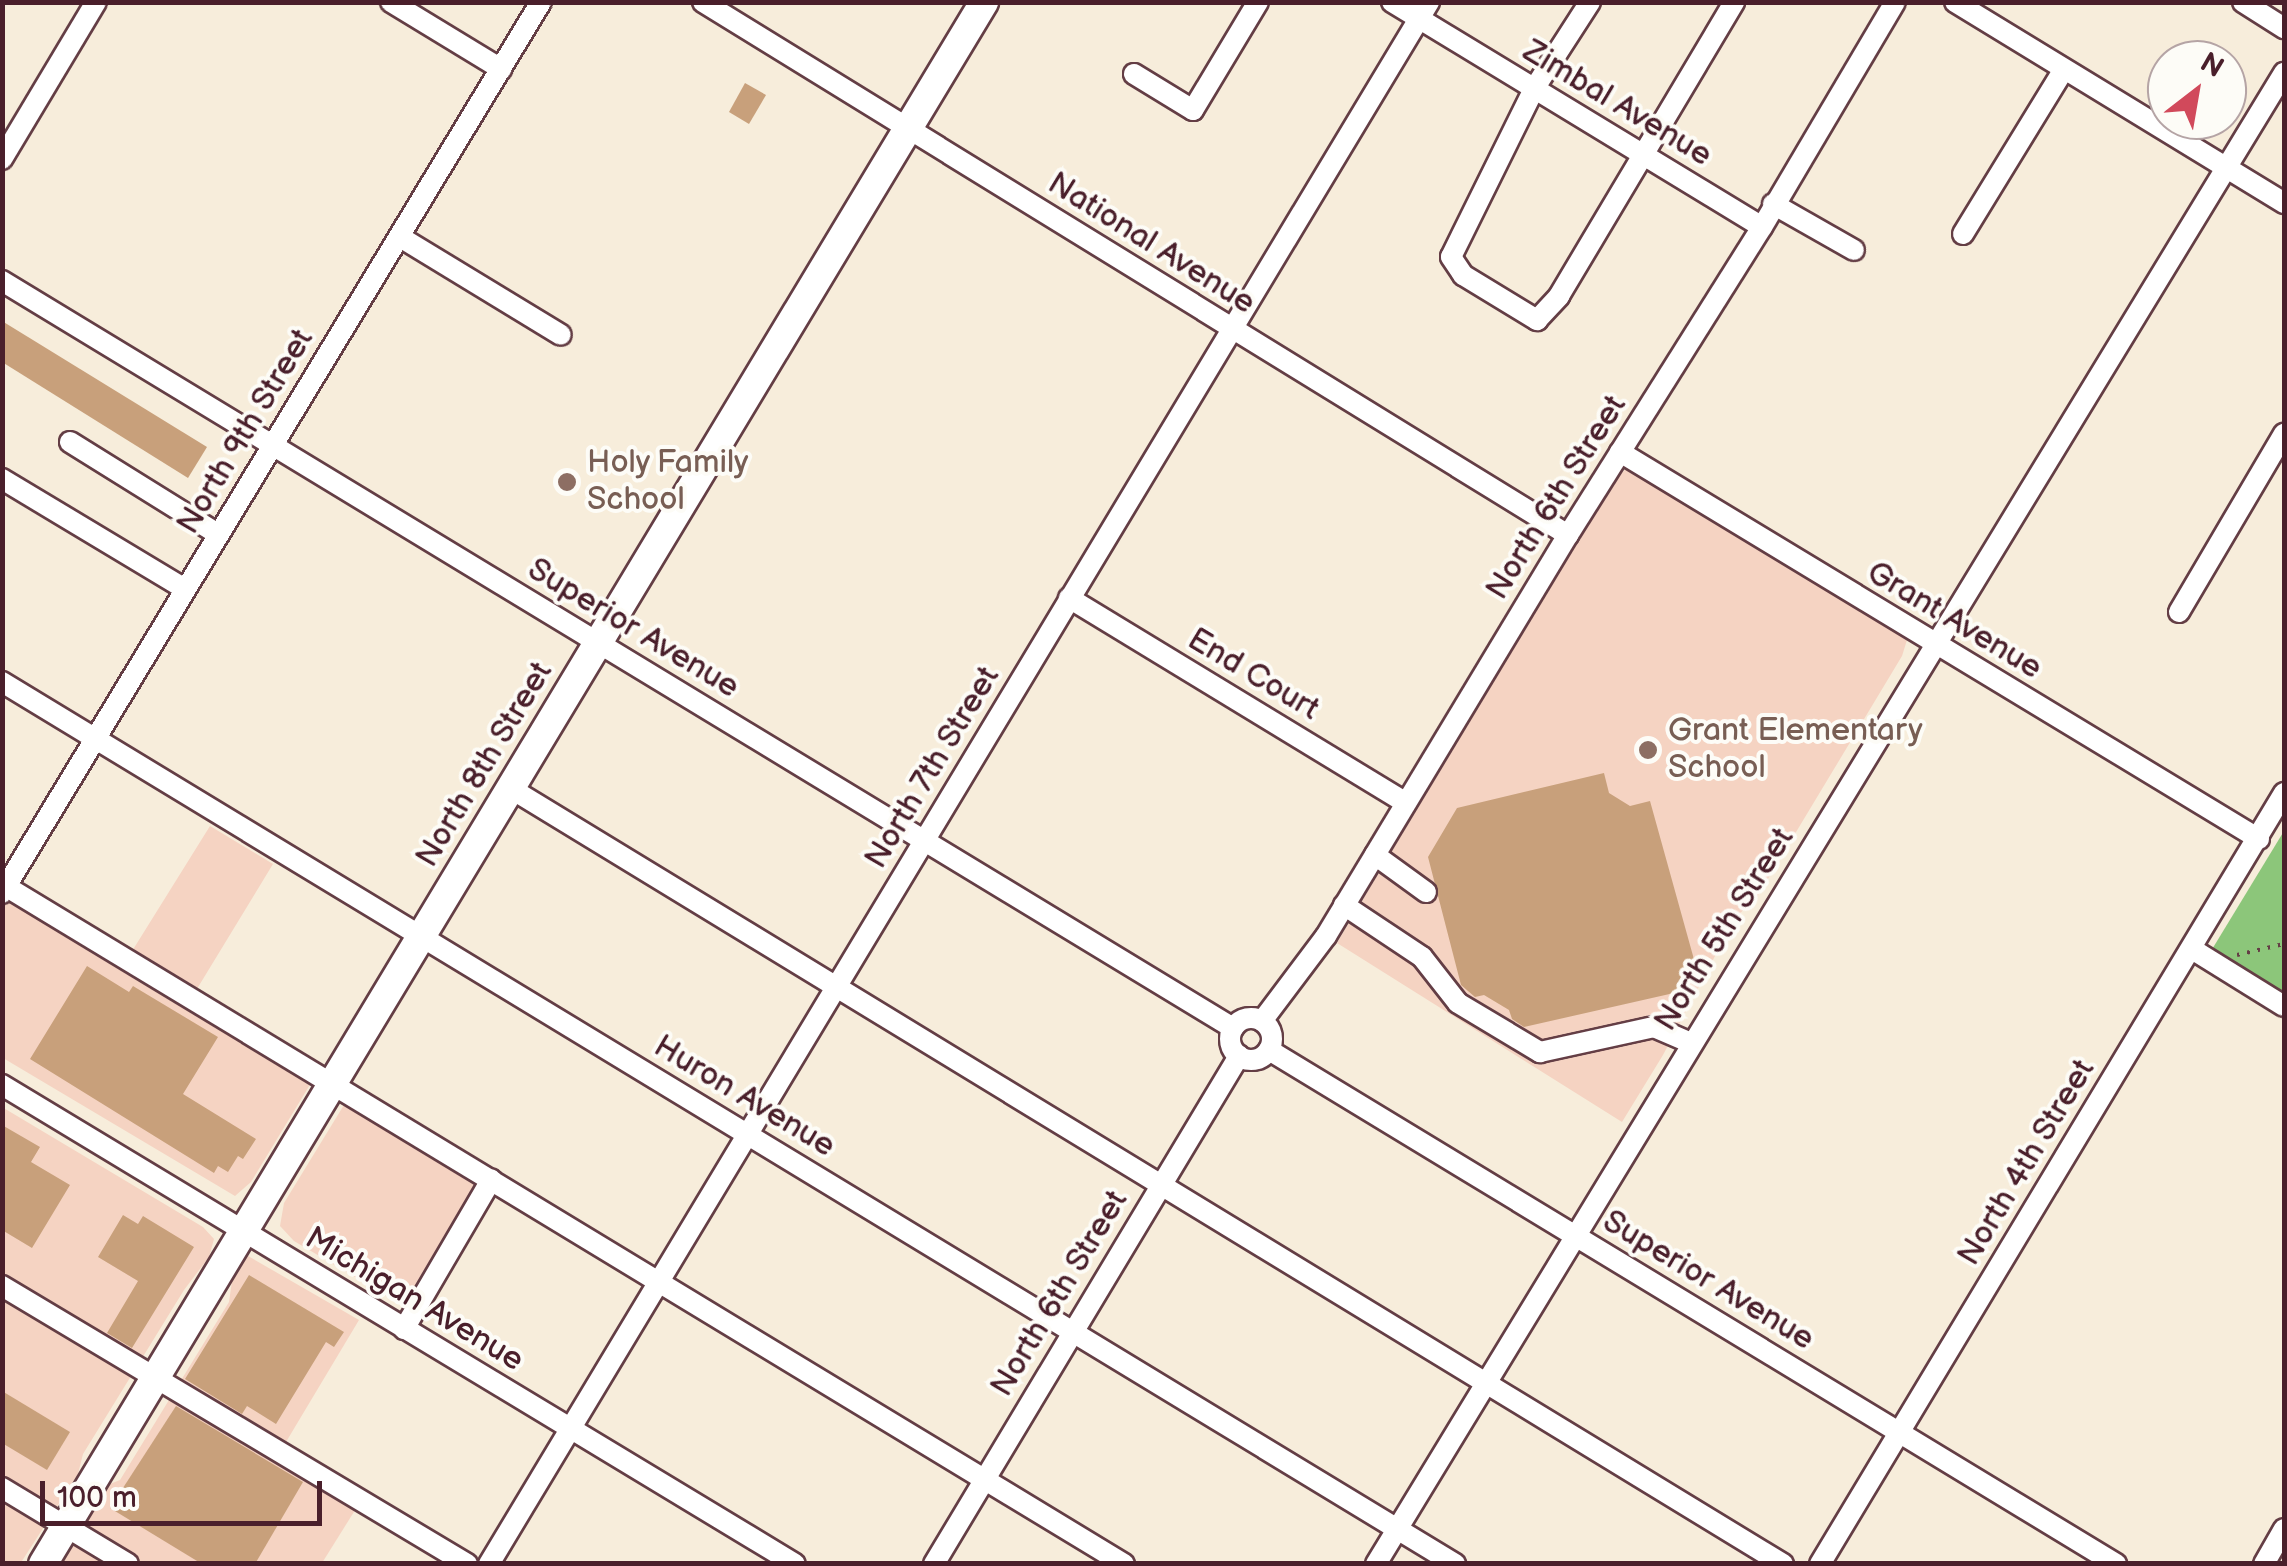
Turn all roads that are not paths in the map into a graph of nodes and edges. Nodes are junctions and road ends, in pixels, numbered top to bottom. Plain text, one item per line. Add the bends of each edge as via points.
1 (96, 2) edge
2 (391, 2) edge
3 (541, 2) edge
4 (703, 2) edge
5 (984, 2) edge
6 (1258, 2) edge
7 (1392, 2) edge
8 (1590, 2) edge
9 (1734, 2) edge
10 (1894, 2) edge
11 (1954, 2) edge
12 (2243, 2) edge
13 (1424, 11) edge
14 (2284, 28) edge
15 (501, 69) junction
16 (2064, 69) junction
17 (2284, 73) edge
18 (1134, 74) dead end
19 (1534, 89) junction
20 (909, 127) junction
21 (1643, 155) junction
22 (2, 159) edge
23 (2228, 168) junction
24 (2284, 203) edge
25 (1773, 204) junction
26 (1760, 226) junction
27 (1964, 234) dead end
28 (400, 237) junction
29 (1854, 250) dead end
30 (2, 281) edge
31 (1230, 330) junction
32 (561, 334) dead end
33 (2284, 434) edge
34 (70, 442) dead end
35 (271, 445) junction
36 (1620, 452) junction
37 (2, 479) edge
38 (218, 534) junction
39 (1568, 535) junction
40 (186, 588) junction
41 (1069, 598) junction
42 (2179, 612) dead end
43 (600, 644) junction
44 (1935, 646) junction
45 (2, 682) edge
46 (96, 738) junction
47 (510, 788) junction
48 (2284, 793) edge
49 (1406, 803) junction
50 (2259, 839) junction
51 (924, 841) junction
52 (1375, 854) junction
53 (4, 888) edge
54 (1426, 892) dead end
55 (1344, 905) junction
56 (423, 937) junction
57 (2192, 949) junction
58 (837, 985) junction
59 (2284, 1006) edge
60 (1262, 1021) junction
61 (1233, 1028) junction
62 (1692, 1042) junction
63 (1269, 1050) junction
64 (1239, 1056) junction
65 (333, 1084) junction
66 (2, 1086) edge
67 (746, 1133) junction
68 (491, 1180) junction
69 (1162, 1182) junction
70 (244, 1232) junction
71 (1576, 1236) junction
72 (658, 1281) junction
73 (2, 1286) edge
74 (404, 1329) junction
75 (1072, 1330) junction
76 (157, 1378) junction
77 (1488, 1381) junction
78 (568, 1429) junction
79 (1900, 1432) junction
80 (984, 1478) junction
81 (2, 1488) edge
82 (66, 1526) junction
83 (1398, 1529) junction
84 (2284, 1529) edge
85 (44, 1564) edge
86 (128, 1564) edge
87 (467, 1564) edge
88 (489, 1564) edge
89 (796, 1564) edge
90 (934, 1564) edge
91 (1124, 1564) edge
92 (1376, 1564) edge
93 (1455, 1564) edge
94 (1783, 1564) edge
95 (1820, 1564) edge
96 (2116, 1564) edge
97 (2264, 1564) edge

1 - 22 street
2 - 15 street
3 - 15 street, North 9th Street
4 - 20 street, National Avenue
5 - 20 main road, North 8th Street
6 - 18 street via 1193,110
7 - 13 street, Zimbal Avenue
8 - 19 street
9 - 21 street
10 - 25 street, North 6th Street
11 - 16 street
12 - 14 street
13 - 19 street, Zimbal Avenue
13 - 31 street, North 7th Street
15 - 28 street, North 9th Street
16 - 23 street
16 - 27 street
17 - 23 street, North 5th Street
19 - 21 street, Zimbal Avenue
19 - 21 street via 1451,258 1462,275 1532,318 1541,318 1559,296
20 - 31 street, National Avenue
20 - 43 main road, North 8th Street
21 - 26 street, Zimbal Avenue
23 - 24 street
23 - 44 street, North 5th Street
25 - 26 street, North 6th Street
25 - 29 street
26 - 36 street, North 6th Street
28 - 32 street
28 - 35 street, North 9th Street
30 - 35 street, Superior Avenue
31 - 39 street, National Avenue
31 - 41 street, North 7th Street
33 - 42 street
34 - 38 street
35 - 38 street, North 9th Street
35 - 43 street, Superior Avenue
36 - 39 street, North 6th Street
36 - 44 street, Grant Avenue
37 - 40 street
38 - 40 street, North 9th Street
39 - 49 street, North 6th Street
40 - 46 street, North 9th Street
41 - 49 street, End Court
41 - 51 street, North 7th Street
43 - 47 main road, North 8th Street
43 - 51 street, Superior Avenue
44 - 50 street, Grant Avenue
44 - 62 street, North 5th Street
45 - 46 street, Huron Avenue
46 - 53 street, North 9th Street
46 - 56 street, Huron Avenue
47 - 56 main road, North 8th Street
47 - 58 street
48 - 50 street, North 4th Street
49 - 52 street, North 6th Street
50 - 57 street, North 4th Street
51 - 58 street, North 7th Street
51 - 61 street, Superior Avenue
52 - 54 street
52 - 55 street, North 6th Street
53 - 65 street
55 - 60 street, North 6th Street
55 - 62 street via 1422,957 1458,1003 1540,1052 1654,1027
56 - 65 main road, North 8th Street
56 - 67 street, Huron Avenue
57 - 59 street
57 - 79 street, North 4th Street
58 - 67 street, North 7th Street
58 - 69 street
60 - 61 street via 1250,1018
60 - 63 street via 1272,1037
61 - 64 street via 1230,1040
62 - 71 street, North 5th Street
63 - 64 street via 1252,1060
63 - 71 street, Superior Avenue
64 - 69 street, North 6th Street
65 - 68 street
65 - 70 main road, North 8th Street
66 - 70 street, Michigan Avenue
67 - 72 street, North 7th Street
67 - 75 street, Huron Avenue
68 - 72 street
68 - 74 street
69 - 75 street, North 6th Street
69 - 77 street
70 - 74 street, Michigan Avenue
70 - 76 main road, North 8th Street
71 - 77 street, North 5th Street
71 - 79 street, Superior Avenue
72 - 78 street, North 7th Street
72 - 80 street
73 - 76 street
74 - 78 street, Michigan Avenue
75 - 80 street, North 6th Street
75 - 83 street, Huron Avenue
76 - 82 main road, North 8th Street
76 - 87 street
77 - 83 street, North 5th Street
77 - 94 street
78 - 88 street, North 7th Street
78 - 89 street, Michigan Avenue
79 - 95 street, North 4th Street
79 - 96 street, Superior Avenue
80 - 90 street, North 6th Street
80 - 91 street
81 - 82 street
82 - 85 main road, North 8th Street
82 - 86 street
83 - 92 street, North 5th Street
83 - 93 street, Huron Avenue
84 - 97 street

